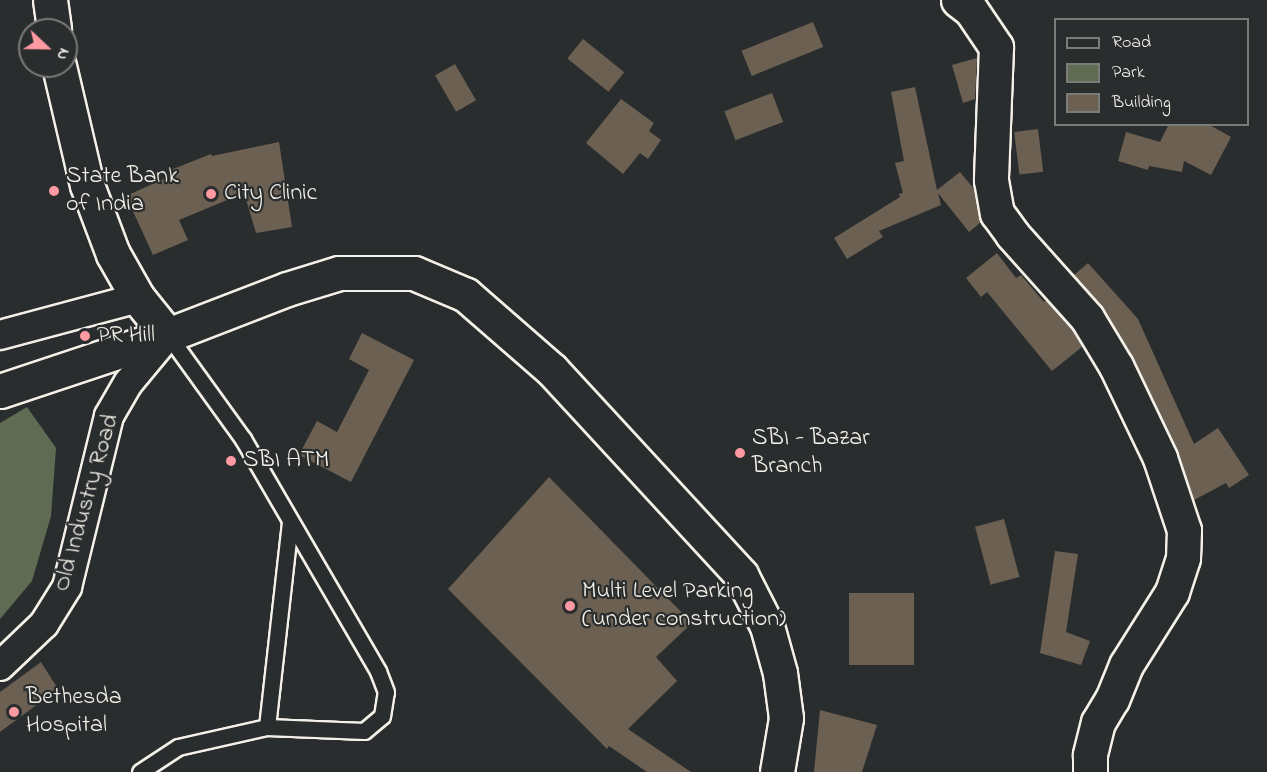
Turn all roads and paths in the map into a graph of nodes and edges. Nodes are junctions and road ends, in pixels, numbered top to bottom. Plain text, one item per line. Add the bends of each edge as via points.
1 (50, 0) edge
2 (65, 0) edge
3 (958, 0) edge
4 (52, 18) edge
5 (66, 18) edge
6 (64, 78) edge
7 (138, 298) junction
8 (0, 335) edge
9 (168, 335) junction
10 (0, 391) edge
11 (290, 522) junction
12 (12, 649) edge
13 (0, 666) edge
14 (267, 727) junction
15 (140, 772) edge
16 (777, 772) edge
17 (1090, 772) edge

1 - 4 main road
2 - 5 street
3 - 17 main road via 971,10 996,47 991,180 998,213 1087,318 1116,366 1160,458 1184,530 1183,558 1172,592 1126,665 1098,722
6 - 7 main road via 87,185 112,254
7 - 8 street
7 - 9 main road
9 - 10 main road
9 - 11 lane via 243,439
9 - 12 street, Old Industry Road via 129,382 109,416 67,587 44,624
9 - 16 main road via 339,273 414,273 466,295 552,370 741,575 767,626 780,673 786,718
11 - 14 lane
11 - 14 lane via 378,671 386,692 382,716 364,730
12 - 13 street, Old Industry Road
14 - 15 lane via 178,747

